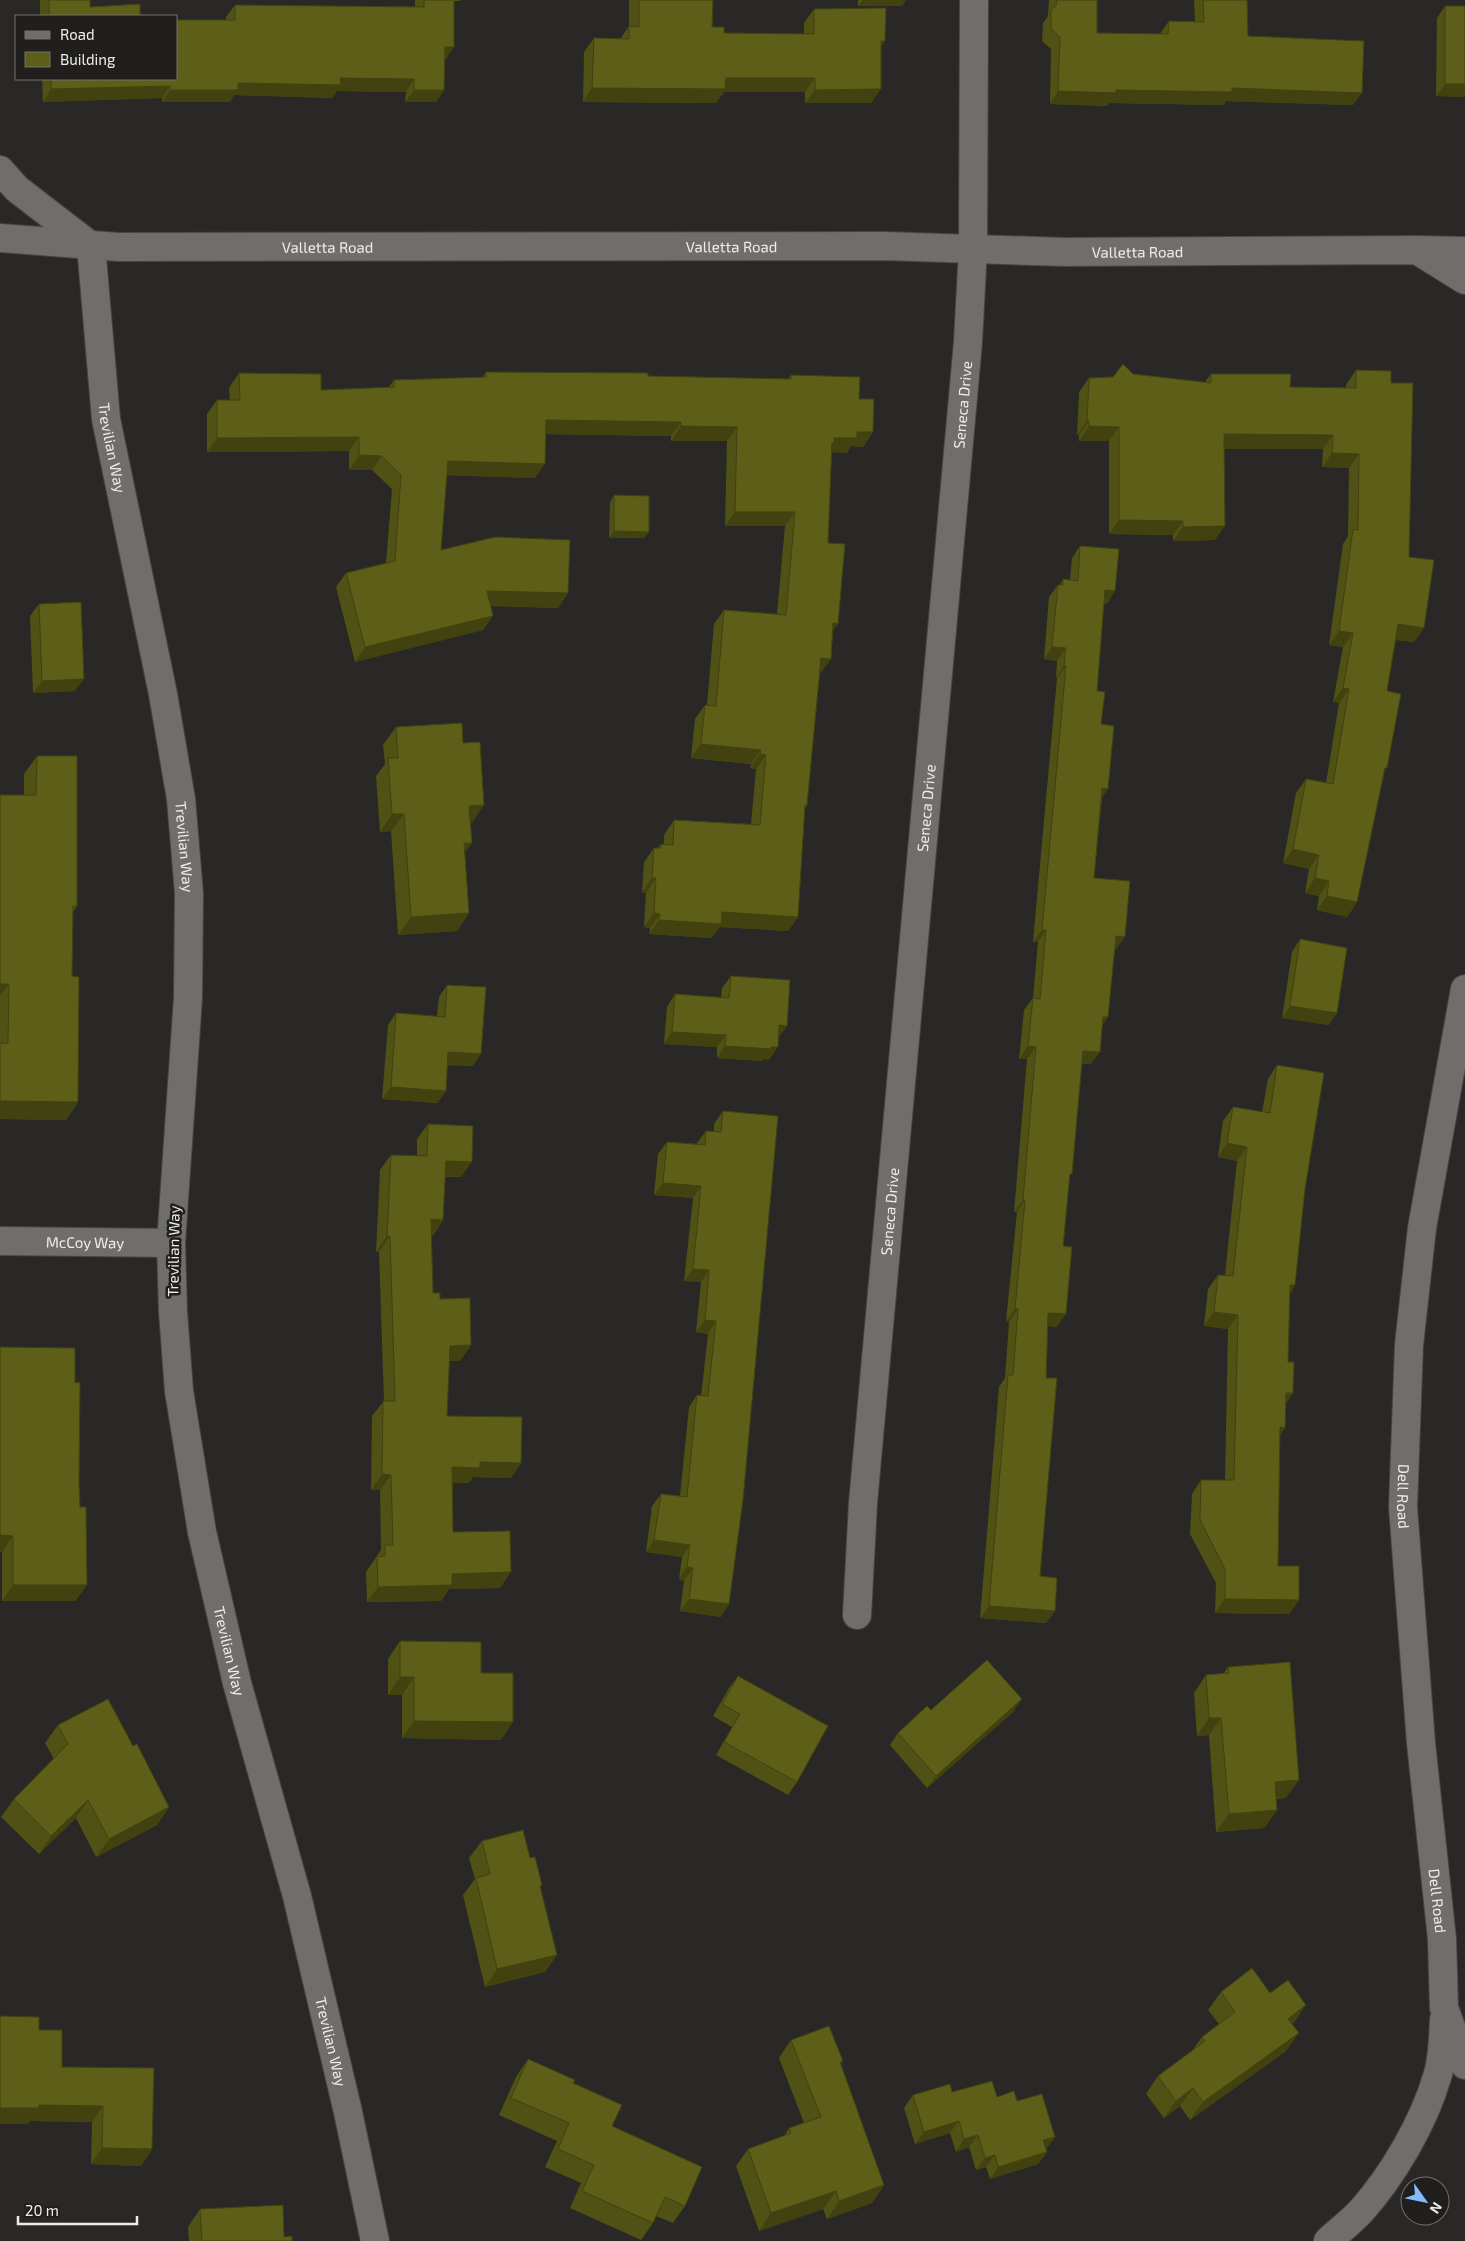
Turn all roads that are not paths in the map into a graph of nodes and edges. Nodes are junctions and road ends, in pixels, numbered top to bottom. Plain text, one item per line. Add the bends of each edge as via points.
1 (974, 0) edge
2 (0, 170) edge
3 (0, 238) edge
4 (90, 246) junction
5 (973, 249) junction
6 (1417, 250) junction
7 (1465, 252) edge
8 (1465, 280) edge
9 (1465, 989) edge
10 (0, 1241) edge
11 (171, 1243) junction
12 (857, 1615) dead end
13 (1444, 2008) junction
14 (1465, 2065) edge
15 (375, 2241) edge
16 (1328, 2241) edge

1 - 5 street, Seneca Drive
2 - 4 street via 17,189
3 - 4 street, Valletta Road
4 - 5 street, Valletta Road via 884,246
4 - 11 street, Trevilian Way via 106,419 163,694 181,799 188,883 188,998
5 - 6 street, Valletta Road via 1065,252
5 - 12 street, Seneca Drive via 968,342 863,1504
6 - 7 street, Valletta Road
6 - 8 street
9 - 13 street, Dell Road via 1422,1228 1409,1345 1403,1507 1421,1743 1442,1939
10 - 11 street, McCoy Way
11 - 15 street, Trevilian Way via 172,1312 179,1391 202,1532 237,1683 297,1896
13 - 14 street, Dell Road
13 - 16 street, Dell Road via 1438,2076 1421,2117 1362,2210

